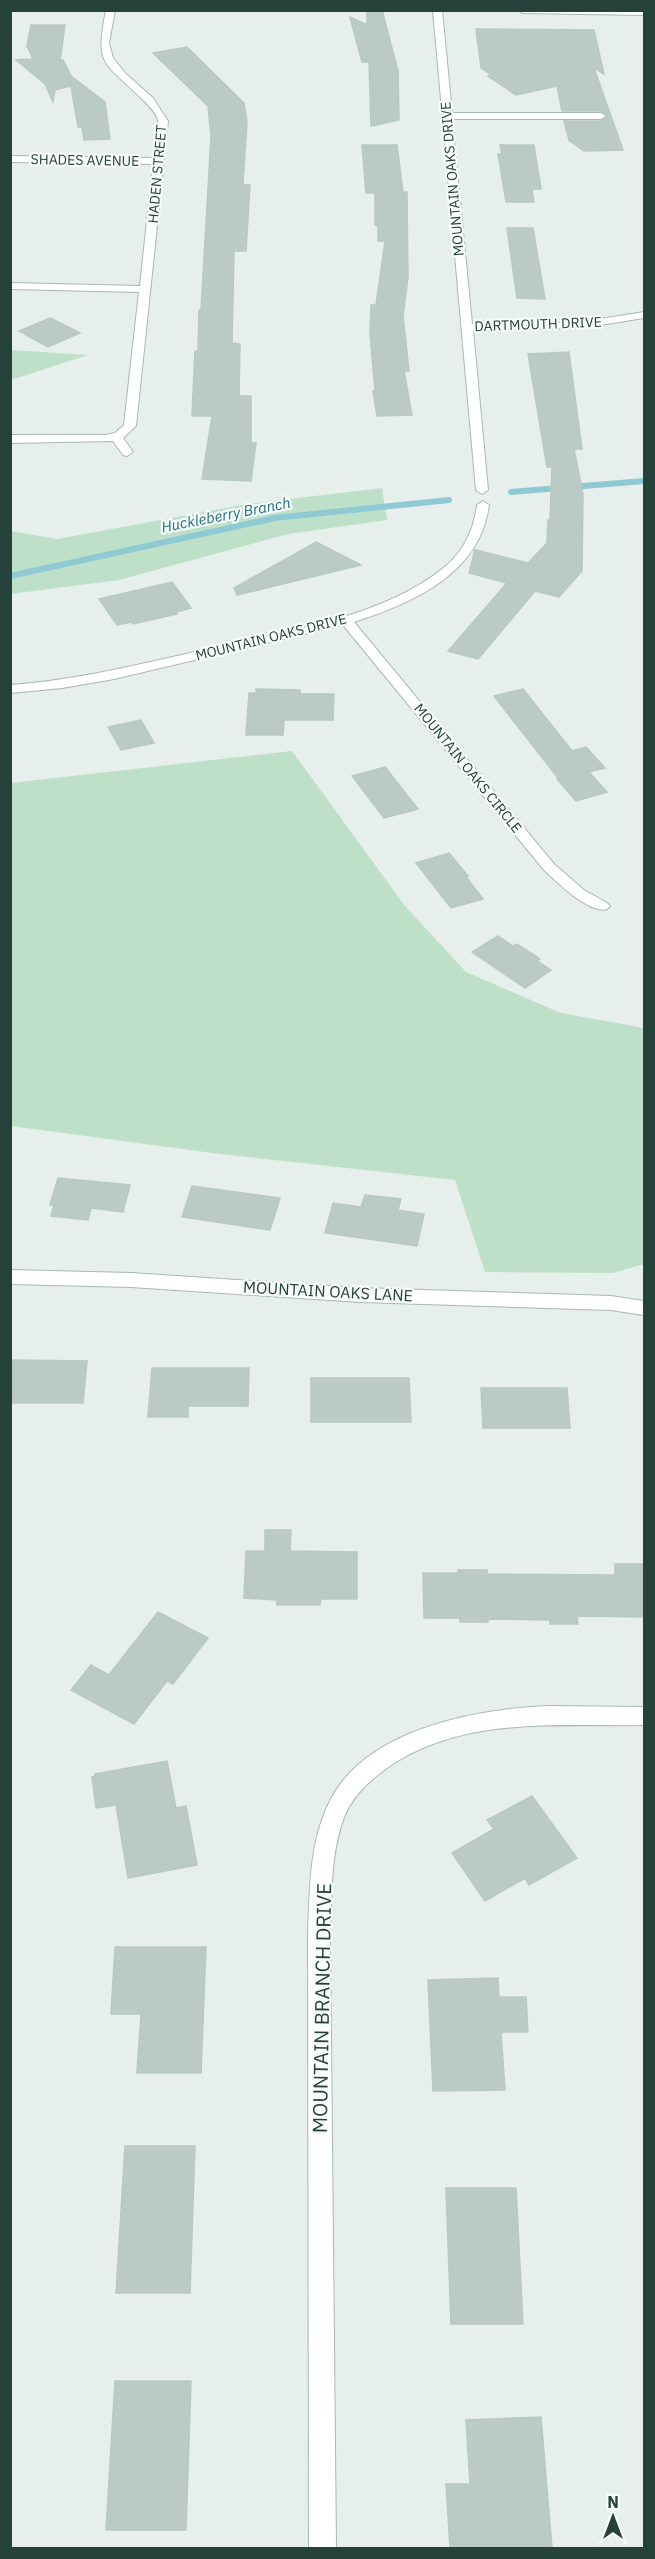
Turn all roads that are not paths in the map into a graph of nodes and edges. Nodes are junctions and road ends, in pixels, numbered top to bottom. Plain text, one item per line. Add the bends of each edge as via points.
1 (111, 10) edge
2 (436, 10) edge
3 (522, 10) edge
4 (645, 12) edge
5 (446, 116) junction
6 (601, 116) dead end
7 (10, 159) edge
8 (160, 161) junction
9 (10, 286) edge
10 (146, 289) junction
11 (645, 315) edge
12 (466, 327) junction
13 (117, 437) junction
14 (10, 439) edge
15 (127, 452) dead end
16 (482, 490) dead end
17 (483, 505) dead end
18 (345, 619) junction
19 (10, 689) edge
20 (602, 906) dead end
21 (10, 1277) edge
22 (645, 1308) edge
23 (645, 1716) edge
24 (322, 2548) edge

1 - 8 street, HADEN STREET via 106,55 116,69 153,101 159,112 163,130
2 - 5 street, MOUNTAIN OAKS DRIVE
3 - 4 street
5 - 6 street
5 - 12 street, MOUNTAIN OAKS DRIVE
7 - 8 street, SHADES AVENUE
8 - 10 street, HADEN STREET
9 - 10 street
10 - 13 street, HADEN STREET via 130,426
11 - 12 street, DARTMOUTH DRIVE via 581,326
12 - 16 street, MOUNTAIN OAKS DRIVE
13 - 14 street
13 - 15 street
17 - 18 street, MOUNTAIN OAKS DRIVE via 476,536 451,568 380,609
18 - 19 street, MOUNTAIN OAKS DRIVE via 122,673
18 - 20 street, MOUNTAIN OAKS CIRCLE via 549,867 579,893
21 - 22 street, MOUNTAIN OAKS LANE via 611,1303
23 - 24 street, MOUNTAIN BRANCH DRIVE via 515,1717 463,1726 387,1754 360,1776 338,1806 327,1836 319,1933

